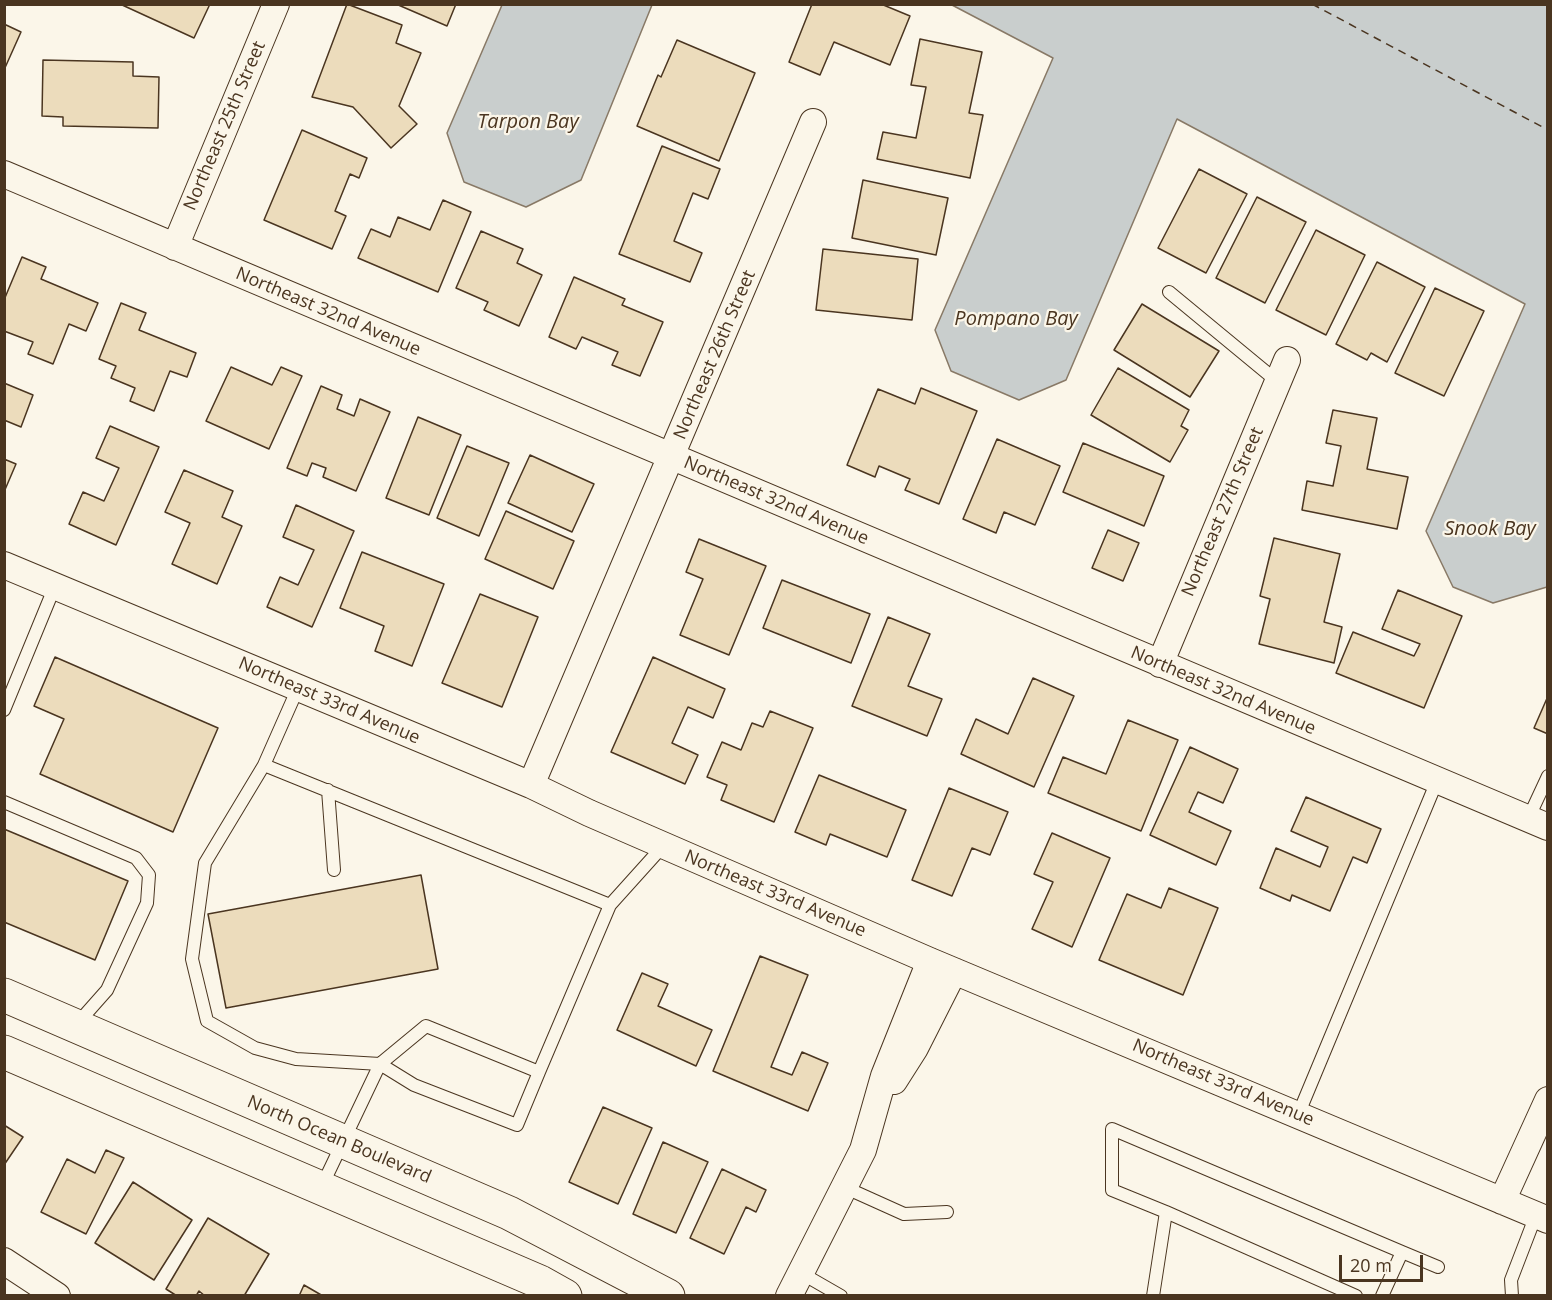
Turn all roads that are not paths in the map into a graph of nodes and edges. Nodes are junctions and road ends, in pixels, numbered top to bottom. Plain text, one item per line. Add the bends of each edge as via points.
1 (276, 4) edge
2 (813, 122) dead end
3 (4, 174) edge
4 (175, 247) junction
5 (1169, 292) dead end
6 (1283, 371) joint
7 (672, 457) junction
8 (4, 565) edge
9 (55, 586) junction
10 (1160, 664) junction
11 (298, 688) junction
12 (4, 710) edge
13 (264, 765) junction
14 (1548, 776) edge
15 (1437, 781) junction
16 (531, 785) junction
17 (328, 790) junction
18 (4, 802) edge
19 (1538, 823) edge
20 (664, 845) junction
21 (334, 870) dead end
22 (610, 905) junction
23 (930, 961) junction
24 (954, 971) junction
25 (4, 995) edge
26 (76, 1026) junction
27 (4, 1052) edge
28 (380, 1064) junction
29 (539, 1071) junction
30 (1548, 1100) edge
31 (873, 1114) junction
32 (1298, 1115) junction
33 (344, 1142) junction
34 (844, 1187) junction
35 (321, 1189) junction
36 (1502, 1201) junction
37 (947, 1212) dead end
38 (1166, 1212) junction
39 (1542, 1218) edge
40 (1402, 1252) junction
41 (4, 1262) edge
42 (1438, 1267) dead end
43 (795, 1284) edge
44 (57, 1296) edge
45 (565, 1296) edge
46 (668, 1296) edge
47 (841, 1296) edge
48 (1153, 1296) edge
49 (1356, 1296) edge
50 (1382, 1296) edge
51 (1512, 1296) edge

1 - 4 street, Northeast 25th Street
2 - 7 street, Northeast 26th Street
3 - 4 street, Northeast 32nd Avenue
4 - 7 street, Northeast 32nd Avenue
5 - 6 lane
6 - 10 street, Northeast 27th Street
7 - 10 street, Northeast 32nd Avenue
7 - 16 street, Northeast 26th Street
8 - 9 street, Northeast 33rd Avenue
9 - 11 street, Northeast 33rd Avenue
9 - 12 lane
10 - 15 street, Northeast 32nd Avenue
11 - 13 lane
11 - 16 street, Northeast 33rd Avenue
13 - 17 lane
13 - 28 lane via 205,863 192,959 207,1020 255,1048 296,1059
14 - 19 lane
15 - 19 street, Northeast 32nd Avenue
15 - 32 lane
16 - 20 street, Northeast 33rd Avenue
17 - 21 lane
17 - 22 lane
18 - 26 lane via 136,858 149,875 147,903 107,990
20 - 22 lane
20 - 23 street, Northeast 33rd Avenue
22 - 29 lane
23 - 24 street, Northeast 33rd Avenue
23 - 31 street
24 - 31 street via 915,1048
24 - 32 street, Northeast 33rd Avenue
25 - 26 main road, North Ocean Boulevard
26 - 33 main road, North Ocean Boulevard
27 - 35 main road
28 - 29 lane via 426,1026
28 - 29 lane via 414,1085 517,1125
28 - 33 lane
30 - 36 street
31 - 34 street via 863,1150
32 - 36 street, Northeast 33rd Avenue
33 - 35 lane
33 - 46 main road, North Ocean Boulevard via 509,1213
34 - 37 lane via 904,1214
34 - 43 street
35 - 45 main road
36 - 39 street, Northeast 33rd Avenue
38 - 40 lane via 1112,1190 1112,1129
38 - 48 lane
38 - 49 lane
39 - 51 lane via 1511,1280
40 - 42 lane
40 - 50 lane
41 - 44 street
43 - 47 lane

